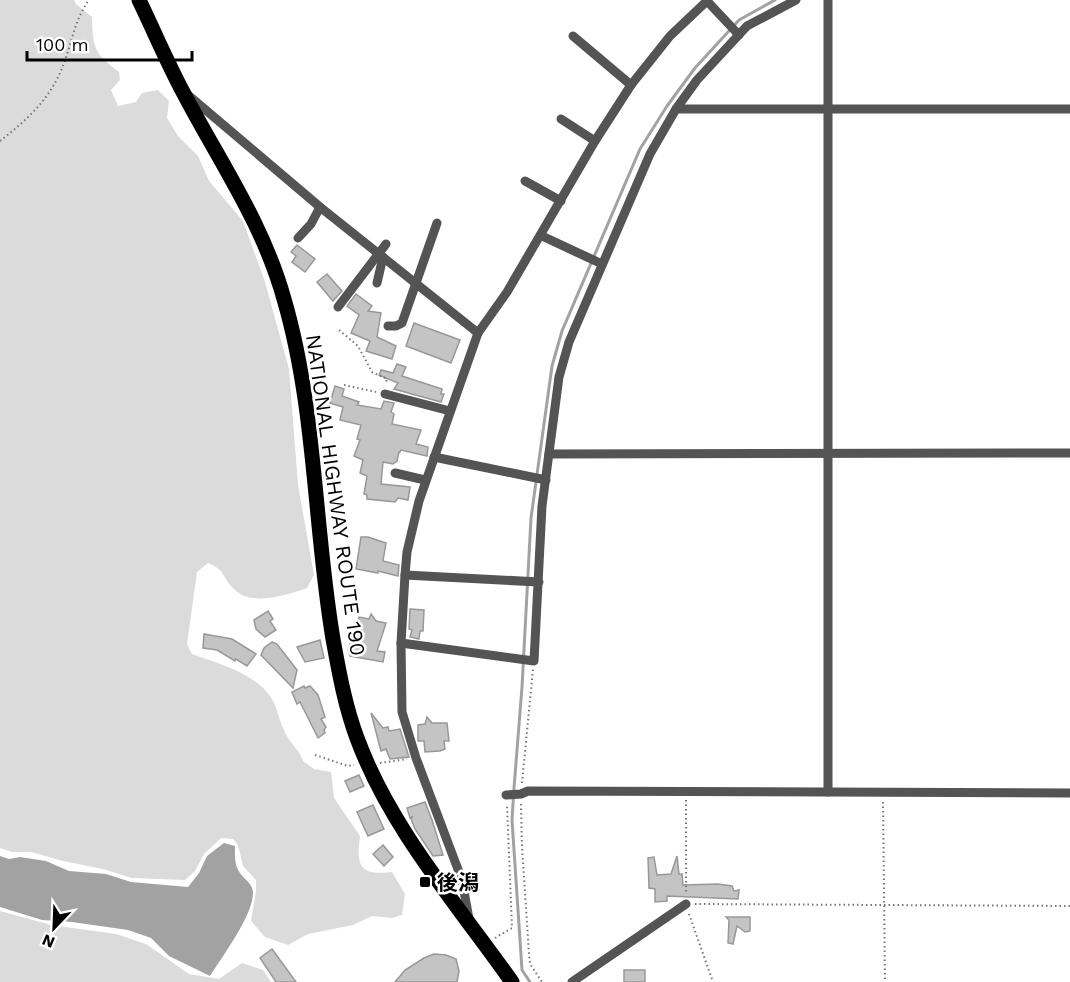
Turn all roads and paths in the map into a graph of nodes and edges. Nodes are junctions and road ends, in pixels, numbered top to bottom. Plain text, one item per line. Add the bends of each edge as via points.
1 (89, 0) edge
2 (139, 0) edge
3 (707, 0) edge
4 (796, 0) edge
5 (828, 0) edge
6 (739, 35) junction
7 (573, 36) dead end
8 (631, 85) junction
9 (182, 91) junction
10 (676, 109) junction
11 (1070, 109) edge
12 (828, 110) junction
13 (561, 119) dead end
14 (0, 141) edge
15 (596, 141) junction
16 (525, 181) dead end
17 (561, 201) junction
18 (320, 207) junction
19 (437, 223) dead end
20 (542, 236) junction
21 (298, 238) dead end
22 (386, 244) dead end
23 (380, 255) junction
24 (602, 264) junction
25 (416, 282) junction
26 (377, 283) dead end
27 (338, 307) dead end
28 (388, 326) dead end
29 (339, 330) dead end
30 (478, 333) junction
31 (344, 386) dead end
32 (385, 394) junction
33 (450, 411) junction
34 (1070, 453) edge
35 (549, 454) junction
36 (829, 454) junction
37 (434, 457) junction
38 (395, 473) dead end
39 (425, 480) junction
40 (546, 480) junction
41 (405, 575) junction
42 (539, 582) junction
43 (401, 643) junction
44 (534, 661) junction
45 (686, 792) junction
46 (828, 792) junction
47 (883, 793) junction
48 (1070, 793) edge
49 (521, 794) junction
50 (506, 795) joint
51 (686, 904) junction
52 (884, 904) junction
53 (1070, 906) edge
54 (469, 922) junction
55 (483, 942) junction
56 (512, 982) edge
57 (542, 982) edge
58 (572, 982) edge
59 (713, 982) edge
60 (885, 982) edge

1 - 14 path via 81,11 59,75 44,101
2 - 9 highway, NATIONAL HIGHWAY ROUTE 190
3 - 6 street
3 - 8 street via 670,36
4 - 6 street via 747,26
5 - 12 street
6 - 10 street
7 - 8 street
8 - 15 street
9 - 18 street
9 - 54 highway, NATIONAL HIGHWAY ROUTE 190 via 243,197 284,296 300,369 330,618 339,672 357,738 400,824
10 - 12 street
10 - 24 street via 650,154
11 - 12 street
12 - 36 street
13 - 15 street
15 - 17 street
16 - 17 street
17 - 20 street
18 - 21 street
18 - 23 street
19 - 25 street
20 - 24 street
20 - 30 street
22 - 23 street
23 - 25 street
23 - 26 street
23 - 27 street
24 - 35 street via 569,342 559,377
25 - 28 street via 402,323
25 - 30 street
29 - 32 path via 358,345 372,372 387,379
30 - 33 street
31 - 32 path
32 - 33 street
33 - 37 street
34 - 36 street
35 - 36 street
35 - 40 street
36 - 46 street
37 - 39 street
37 - 40 street
38 - 39 street
39 - 41 street
40 - 42 street
41 - 42 street
41 - 43 street
42 - 44 street
43 - 44 street
43 - 54 street via 402,712 462,880
44 - 49 path
45 - 46 street
45 - 49 street
45 - 51 path
46 - 47 street
47 - 48 street
47 - 52 path
49 - 50 street
49 - 57 path via 530,964
50 - 55 path via 512,928
51 - 52 path
51 - 58 street
51 - 59 path
52 - 53 path
52 - 60 path
54 - 55 highway, NATIONAL HIGHWAY ROUTE 190
55 - 56 highway, NATIONAL HIGHWAY ROUTE 190

